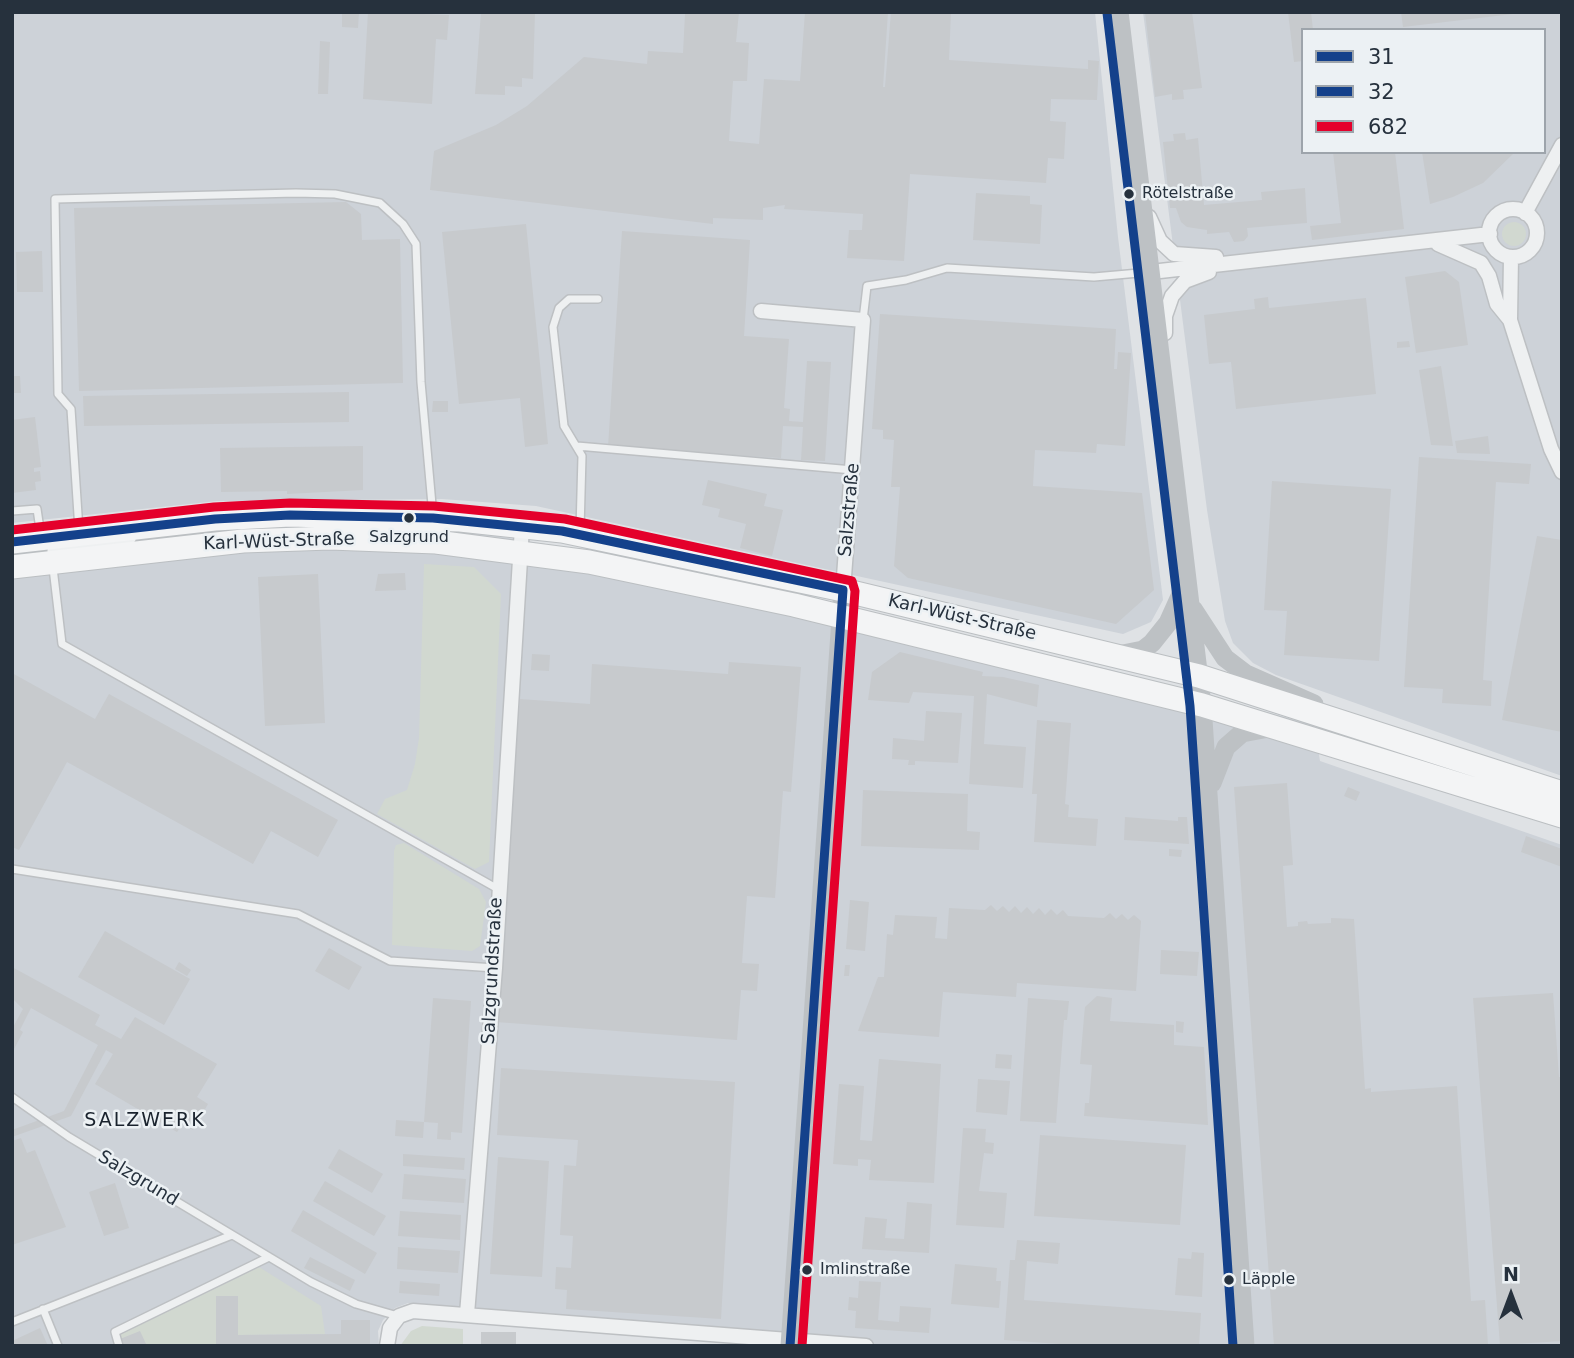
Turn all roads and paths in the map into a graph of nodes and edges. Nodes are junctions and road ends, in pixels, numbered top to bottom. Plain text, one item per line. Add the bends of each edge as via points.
1 (1119, 12) edge
2 (1562, 145) edge
3 (1140, 193) junction
4 (1525, 213) junction
5 (1490, 234) junction
6 (1433, 243) junction
7 (1511, 257) junction
8 (1248, 261) junction
9 (1151, 272) junction
10 (598, 299) dead end
11 (761, 311) dead end
12 (863, 320) junction
13 (1510, 320) junction
14 (1164, 373) junction
15 (576, 446) junction
16 (853, 470) junction
17 (1562, 472) edge
18 (12, 511) edge
19 (433, 518) junction
20 (142, 527) junction
21 (522, 527) junction
22 (79, 534) junction
23 (579, 534) junction
24 (41, 539) junction
25 (12, 542) edge
26 (520, 551) junction
27 (50, 562) junction
28 (12, 567) edge
29 (1187, 580) junction
30 (844, 590) junction
31 (1189, 602) junction
32 (841, 617) junction
33 (1118, 655) junction
34 (1199, 676) junction
35 (1202, 705) junction
36 (1278, 726) junction
37 (1379, 732) junction
38 (1209, 790) junction
39 (1562, 793) edge
40 (1562, 816) edge
41 (12, 869) edge
42 (498, 889) junction
43 (495, 968) junction
44 (12, 1097) edge
45 (232, 1235) junction
46 (269, 1257) junction
47 (43, 1309) junction
48 (467, 1314) junction
49 (399, 1316) junction
50 (12, 1322) edge
51 (790, 1342) edge
52 (58, 1346) edge
53 (119, 1346) edge
54 (387, 1346) edge
55 (866, 1346) edge
56 (1245, 1346) edge

1 - 3 main road
2 - 4 street
3 - 8 street via 1155,233 1174,254
3 - 9 main road
4 - 5 street via 1505,211 1494,220
4 - 7 street via 1536,226 1535,244 1525,254
5 - 6 street
5 - 7 street via 1494,247
6 - 8 street
6 - 13 street via 1480,263 1497,304
7 - 13 street
8 - 9 street
8 - 14 street via 1194,276 1172,296 1165,316
9 - 12 lane via 1094,277 947,268 867,286
9 - 14 main road
10 - 15 lane via 569,299 559,308 553,327 564,426
11 - 12 street
12 - 16 street, Salzstraße
13 - 17 street
14 - 29 main road
15 - 16 lane
15 - 23 lane via 582,456
16 - 30 street, Salzstraße
18 - 24 lane via 37,509
19 - 20 main road, Karl-Wüst-Straße via 290,514
19 - 21 main road, Karl-Wüst-Straße
19 - 22 lane via 421,382 416,244 380,203 335,194 296,193 55,199 58,394 71,410
20 - 22 main road, Karl-Wüst-Straße
20 - 27 lane via 138,538 51,551
21 - 23 main road, Karl-Wüst-Straße
21 - 26 street, Salzgrundstraße
22 - 24 main road, Karl-Wüst-Straße
23 - 30 main road, Karl-Wüst-Straße
24 - 25 main road, Karl-Wüst-Straße
26 - 27 main road, Karl-Wüst-Straße via 410,539 330,538 243,541
26 - 32 main road, Karl-Wüst-Straße via 660,575
26 - 42 street, Salzgrundstraße
27 - 28 main road, Karl-Wüst-Straße
27 - 42 lane via 62,644
29 - 31 main road
29 - 33 main road via 1168,623 1153,643
30 - 32 main road, Salzstraße
30 - 33 main road, Karl-Wüst-Straße
31 - 34 main road
31 - 37 main road via 1218,649 1246,674
32 - 35 main road, Karl-Wüst-Straße
32 - 51 main road, Salzstraße
33 - 34 main road, Karl-Wüst-Straße
34 - 35 main road
34 - 37 main road, Karl-Wüst-Straße
35 - 36 main road, Karl-Wüst-Straße
35 - 38 main road
36 - 38 main road via 1242,733 1226,747
36 - 40 main road, Karl-Wüst-Straße
37 - 39 main road, Karl-Wüst-Straße
38 - 56 main road
41 - 43 lane via 298,914 390,961
42 - 43 street, Salzgrundstraße
43 - 48 street, Salzgrundstraße
44 - 45 lane, Salzgrund via 69,1138
45 - 46 lane, Salzgrund
45 - 47 lane
46 - 49 lane, Salzgrund via 356,1304
46 - 53 lane via 115,1332
47 - 50 lane
47 - 52 lane
48 - 49 street via 413,1311
48 - 51 street
49 - 54 street via 390,1328
51 - 55 street

